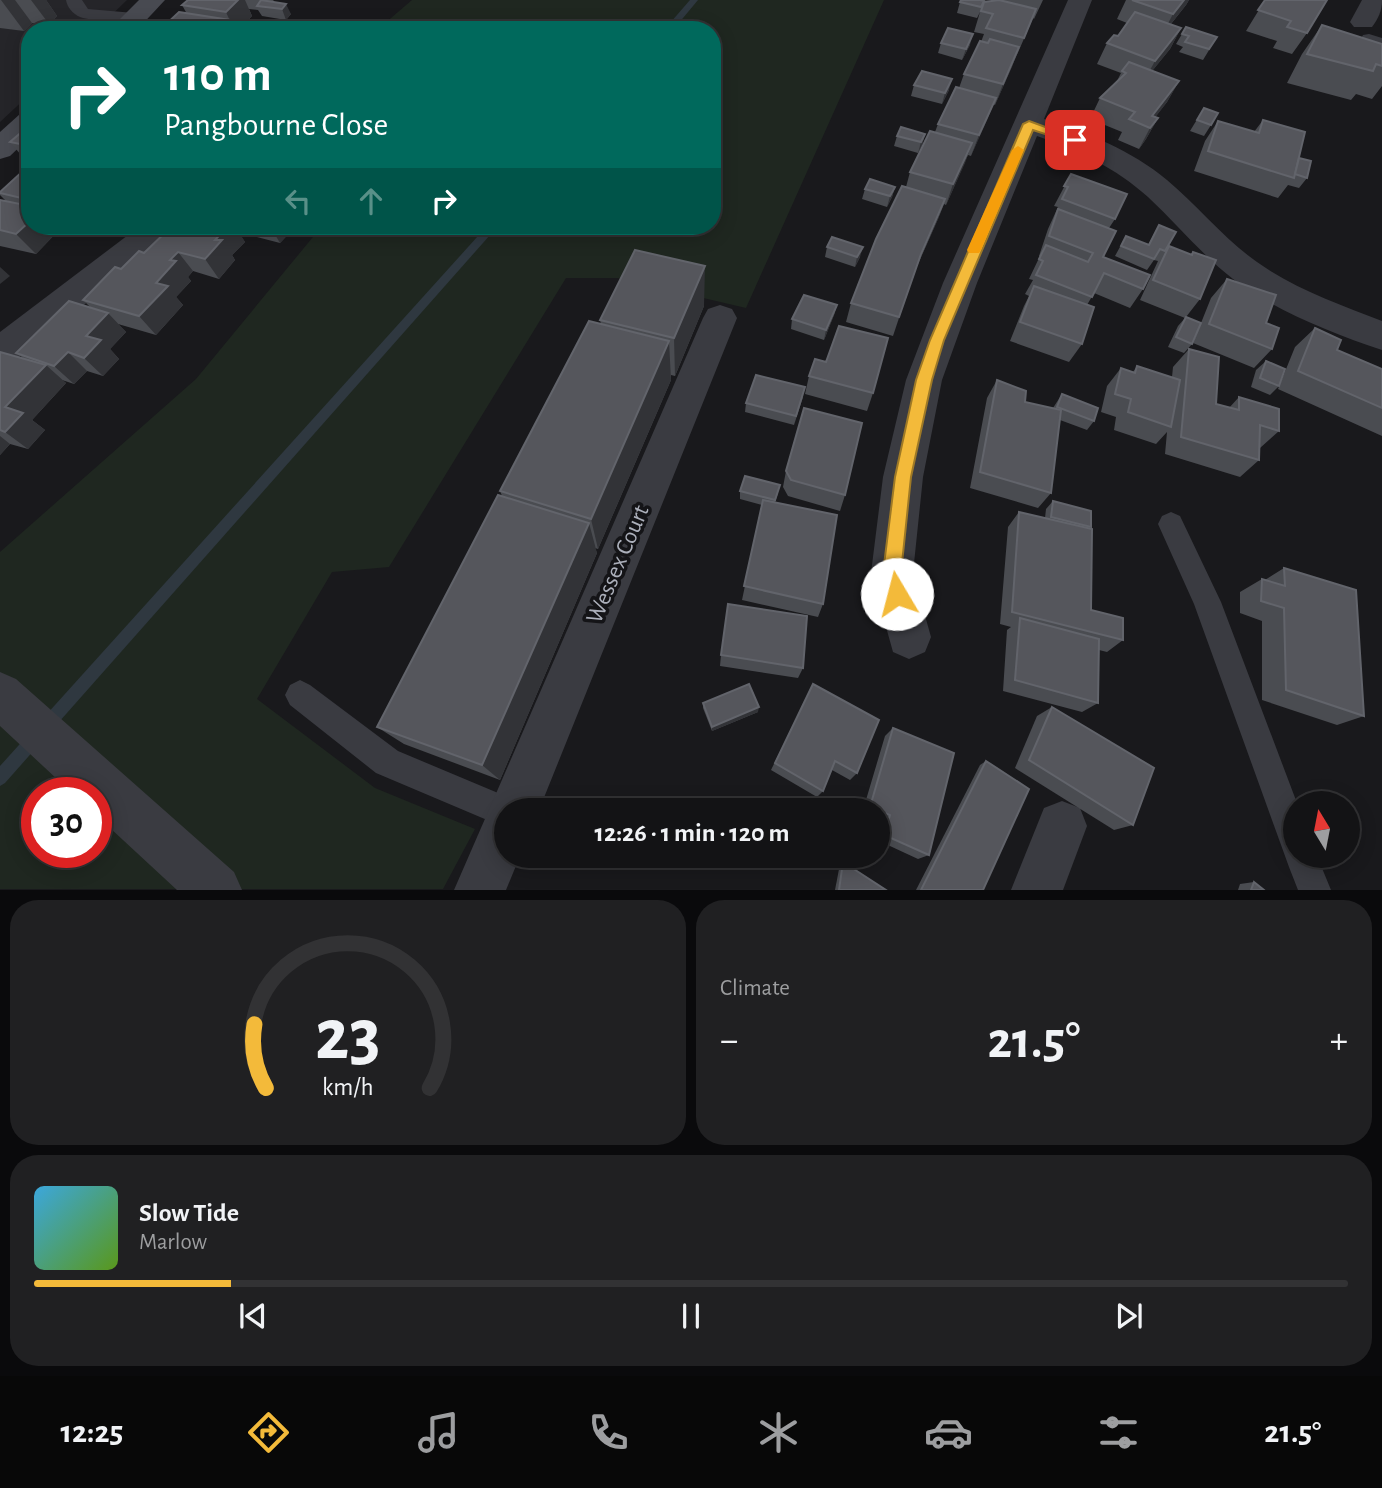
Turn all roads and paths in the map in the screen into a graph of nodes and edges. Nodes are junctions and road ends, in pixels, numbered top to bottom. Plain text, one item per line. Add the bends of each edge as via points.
1 (74, 0) edge
2 (153, 0) edge
3 (1080, 0) edge
4 (116, 21) edge
5 (131, 21) edge
6 (1382, 43) edge
7 (1357, 63) edge
8 (1029, 124) junction
9 (21, 129) edge
10 (0, 149) edge
11 (150, 235) edge
12 (720, 317) dead end
13 (1382, 336) edge
14 (0, 352) edge
15 (1171, 524) dead end
16 (909, 637) dead end
17 (300, 695) dead end
18 (10, 704) edge
19 (519, 798) edge
20 (494, 807) edge
21 (1283, 809) edge
22 (1062, 826) dead end
23 (494, 857) edge
24 (1305, 868) edge
25 (216, 890) edge
26 (480, 890) edge
27 (1037, 890) edge
28 (1315, 890) edge

1 - 4 lane via 83,13
2 - 5 street
3 - 8 street
6 - 7 lane via 1368,38
8 - 13 street via 1062,134 1145,178 1244,271 1286,295 1334,333
8 - 16 street via 937,340 908,448 892,573
9 - 10 street
11 - 14 street
12 - 19 street, Wessex Court
15 - 21 lane via 1207,602
17 - 20 lane via 387,762
18 - 25 street
22 - 27 street
23 - 26 street
24 - 28 lane

